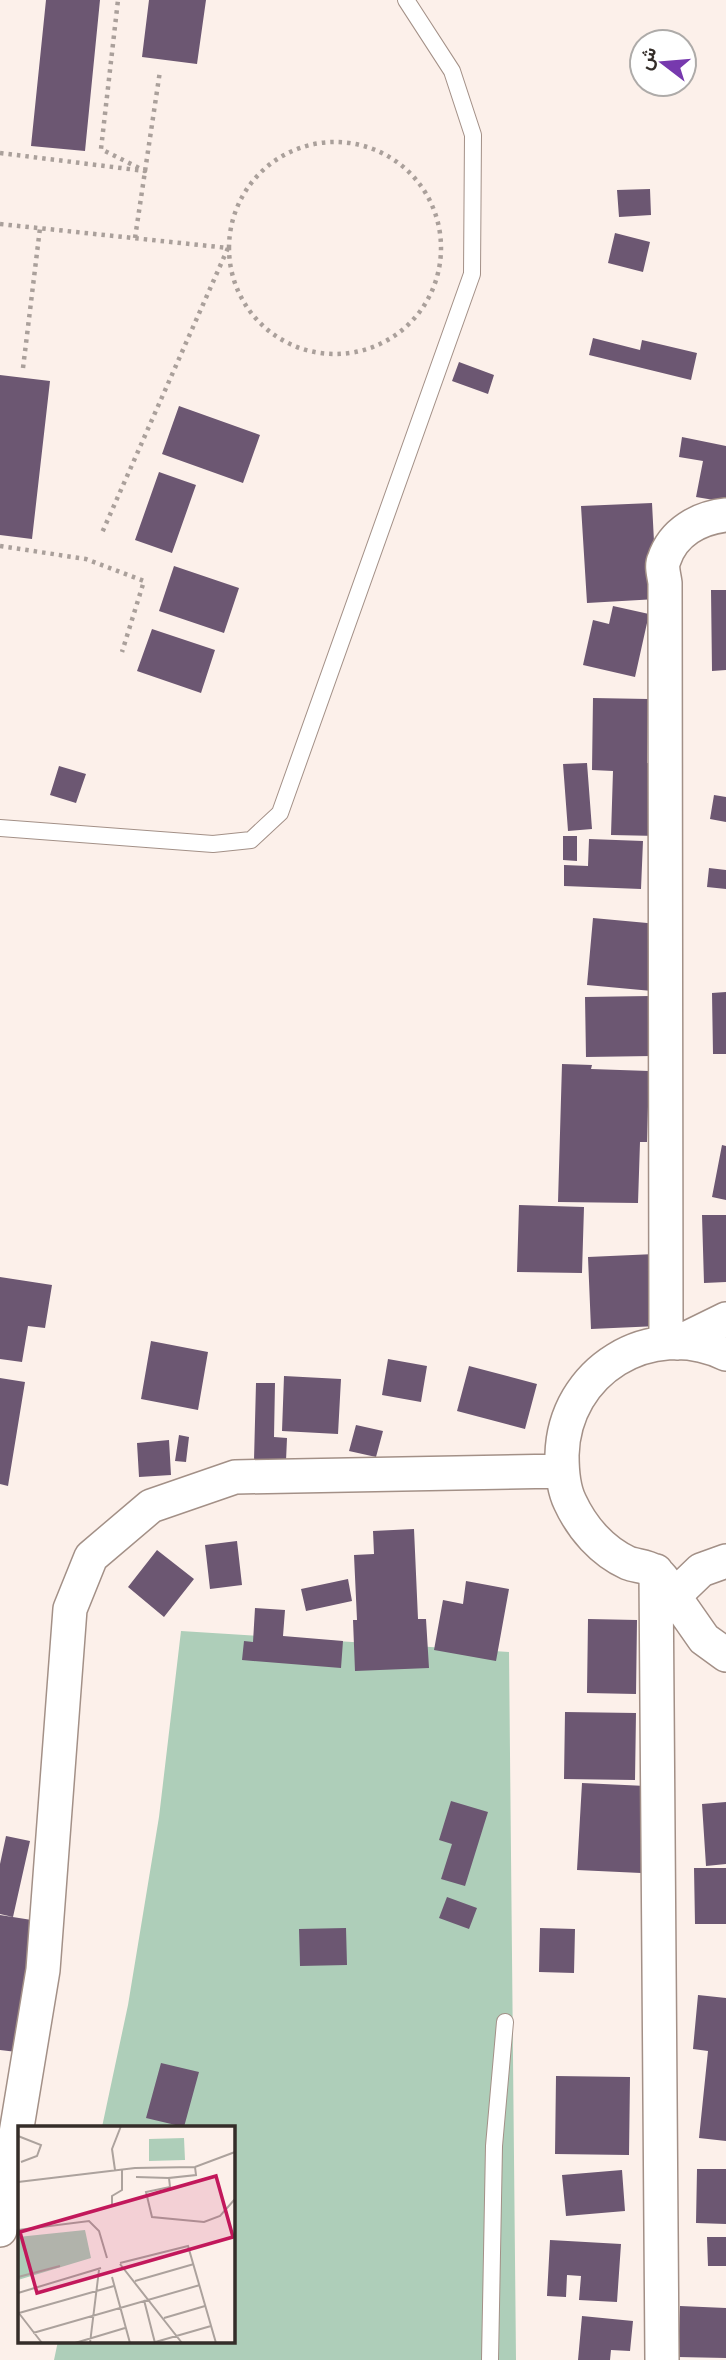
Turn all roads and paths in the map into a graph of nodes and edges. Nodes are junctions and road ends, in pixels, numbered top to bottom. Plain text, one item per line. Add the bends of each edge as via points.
1 (118, 0) edge
2 (406, 0) edge
3 (160, 71) dead end
4 (0, 153) edge
5 (145, 171) junction
6 (0, 224) edge
7 (40, 228) junction
8 (135, 237) junction
9 (228, 248) junction
10 (23, 368) dead end
11 (726, 515) edge
12 (101, 535) dead end
13 (0, 546) edge
14 (122, 652) dead end
15 (0, 828) edge
16 (726, 1319) edge
17 (672, 1343) junction
18 (726, 1354) edge
19 (562, 1471) junction
20 (726, 1561) edge
21 (665, 1583) junction
22 (726, 1655) edge
23 (505, 2021) dead end
24 (0, 2230) edge
25 (490, 2360) edge
26 (662, 2360) edge

1 - 5 path via 101,149
2 - 15 lane via 452,71 473,135 472,274 280,813 251,840 213,844
3 - 5 path
4 - 5 path
5 - 8 path
6 - 7 path
7 - 8 path
7 - 10 path
8 - 9 path
9 - 9 path via 234,212 251,181 278,158 310,144 345,142 379,151 409,171 430,199 440,233 439,268 428,301 405,328 376,347 342,355 307,352 275,337 250,313 233,282
9 - 12 path
11 - 17 street via 689,526 673,542 663,562
13 - 14 path via 86,559 144,581
16 - 17 street
17 - 18 street via 710,1346
17 - 19 street via 636,1349 609,1363 587,1384 571,1410 562,1440
19 - 21 street via 569,1500 583,1526 603,1547
19 - 24 street via 235,1477 151,1506 91,1557 70,1609 44,1970
20 - 21 street
21 - 22 street via 695,1628
21 - 26 street
23 - 25 lane via 494,2146

